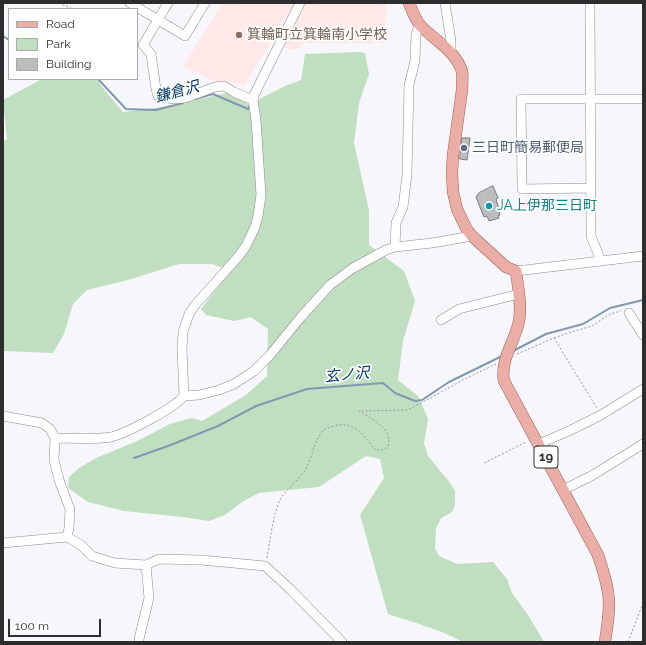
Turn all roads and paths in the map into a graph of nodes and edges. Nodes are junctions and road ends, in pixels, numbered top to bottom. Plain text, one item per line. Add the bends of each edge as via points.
1 (59, 3) edge
2 (168, 3) edge
3 (205, 3) edge
4 (300, 3) edge
5 (409, 3) edge
6 (445, 3) edge
7 (590, 3) edge
8 (71, 8) edge
9 (138, 8) edge
10 (158, 20) junction
11 (420, 25) junction
12 (451, 54) junction
13 (590, 99) junction
14 (643, 99) edge
15 (253, 100) junction
16 (590, 188) junction
17 (472, 236) junction
18 (395, 247) junction
19 (643, 256) edge
20 (601, 261) junction
21 (516, 272) junction
22 (519, 294) junction
23 (629, 313) joint
24 (441, 320) dead end
25 (643, 335) edge
26 (554, 338) junction
27 (505, 359) junction
28 (643, 390) edge
29 (184, 396) junction
30 (601, 415) junction
31 (3, 416) edge
32 (54, 438) junction
33 (537, 441) junction
34 (643, 444) edge
35 (484, 463) dead end
36 (563, 490) junction
37 (66, 537) junction
38 (3, 543) edge
39 (146, 565) junction
40 (265, 566) junction
41 (643, 603) edge
42 (139, 642) edge
43 (342, 642) edge
44 (605, 642) edge
45 (628, 642) edge

1 - 8 path
2 - 10 street
3 - 10 street via 185,36
4 - 15 street
5 - 11 main road
6 - 12 street
7 - 13 street
9 - 10 street
10 - 15 street via 143,45 151,54 158,96 184,98 224,86
11 - 12 main road
11 - 18 street via 416,34 415,61 409,85 407,175 403,207 396,223
12 - 17 main road via 462,72 452,184 457,209
13 - 14 street
13 - 16 street
13 - 16 street via 522,99 522,189
15 - 29 street via 261,195 258,216 246,246 189,314 183,332
16 - 20 street via 591,236
17 - 18 street
17 - 21 main road via 506,267
18 - 29 street via 353,268 330,285 254,371 219,390
19 - 20 street
20 - 21 street
21 - 22 main road, 19
22 - 24 street via 459,309
22 - 27 main road, 19 via 519,322
23 - 25 street
23 - 26 path via 624,310 610,314 592,326
26 - 27 path
26 - 30 path
27 - 33 main road, 19 via 504,381
27 - 40 path via 407,410 359,411 379,423 386,431 389,436 388,448 375,450 357,429 350,425 337,425 321,432 311,460 281,497 275,512
28 - 30 street
29 - 32 street via 138,426 111,437
30 - 33 street via 571,430
31 - 32 street via 42,423 50,429
32 - 37 street via 54,460 70,509
33 - 35 path
33 - 36 main road, 19
34 - 36 street
36 - 44 main road, 19 via 598,555 604,572 609,609
37 - 38 street
37 - 39 street via 92,556 114,563
39 - 40 street via 159,559
39 - 42 street via 149,598
40 - 43 street
41 - 45 path

